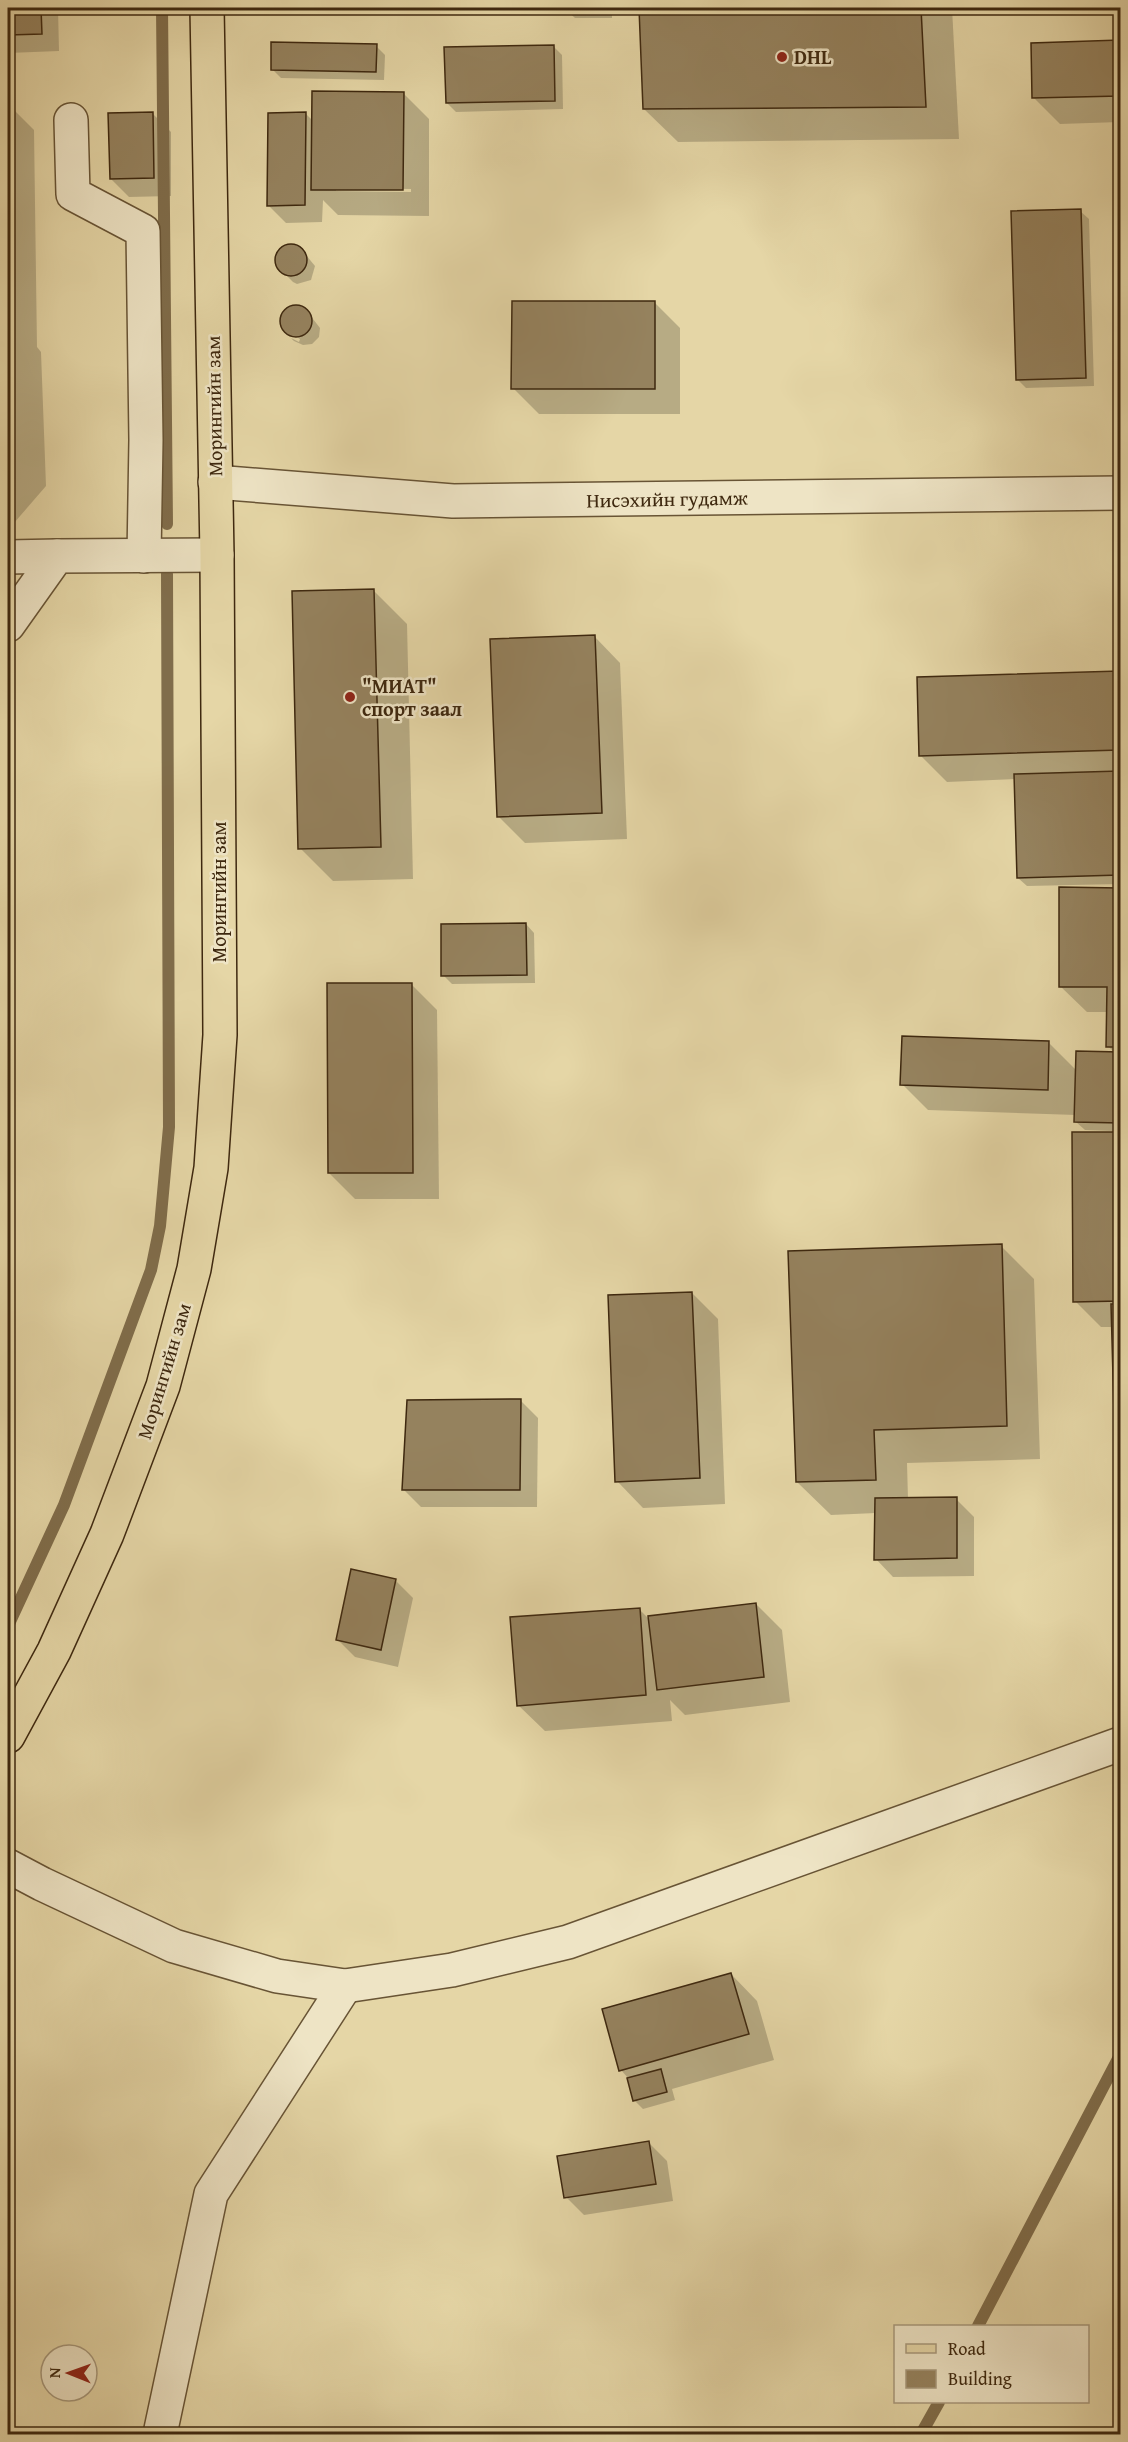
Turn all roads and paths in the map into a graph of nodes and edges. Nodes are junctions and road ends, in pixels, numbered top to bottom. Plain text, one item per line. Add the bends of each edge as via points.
1 (207, 8) edge
2 (71, 120) dead end
3 (215, 482) junction
4 (1120, 494) edge
5 (217, 555) junction
6 (57, 556) junction
7 (144, 556) junction
8 (8, 557) edge
9 (8, 625) edge
10 (8, 1737) edge
11 (1120, 1744) edge
12 (8, 1866) edge
13 (345, 1986) junction
14 (160, 2434) edge

1 - 3 main road, Морингийн зам
2 - 7 street via 73,194 143,231
3 - 4 street, Нисэхийн гудамж via 453,501
3 - 5 main road, Морингийн зам
5 - 7 street
5 - 10 main road, Морингийн зам via 220,1035 211,1168 194,1269 163,1386 107,1534 54,1651
6 - 7 street
6 - 8 street
6 - 9 street
11 - 13 street via 568,1942 452,1970
12 - 13 street via 174,1946 278,1976
13 - 14 street via 211,2194

